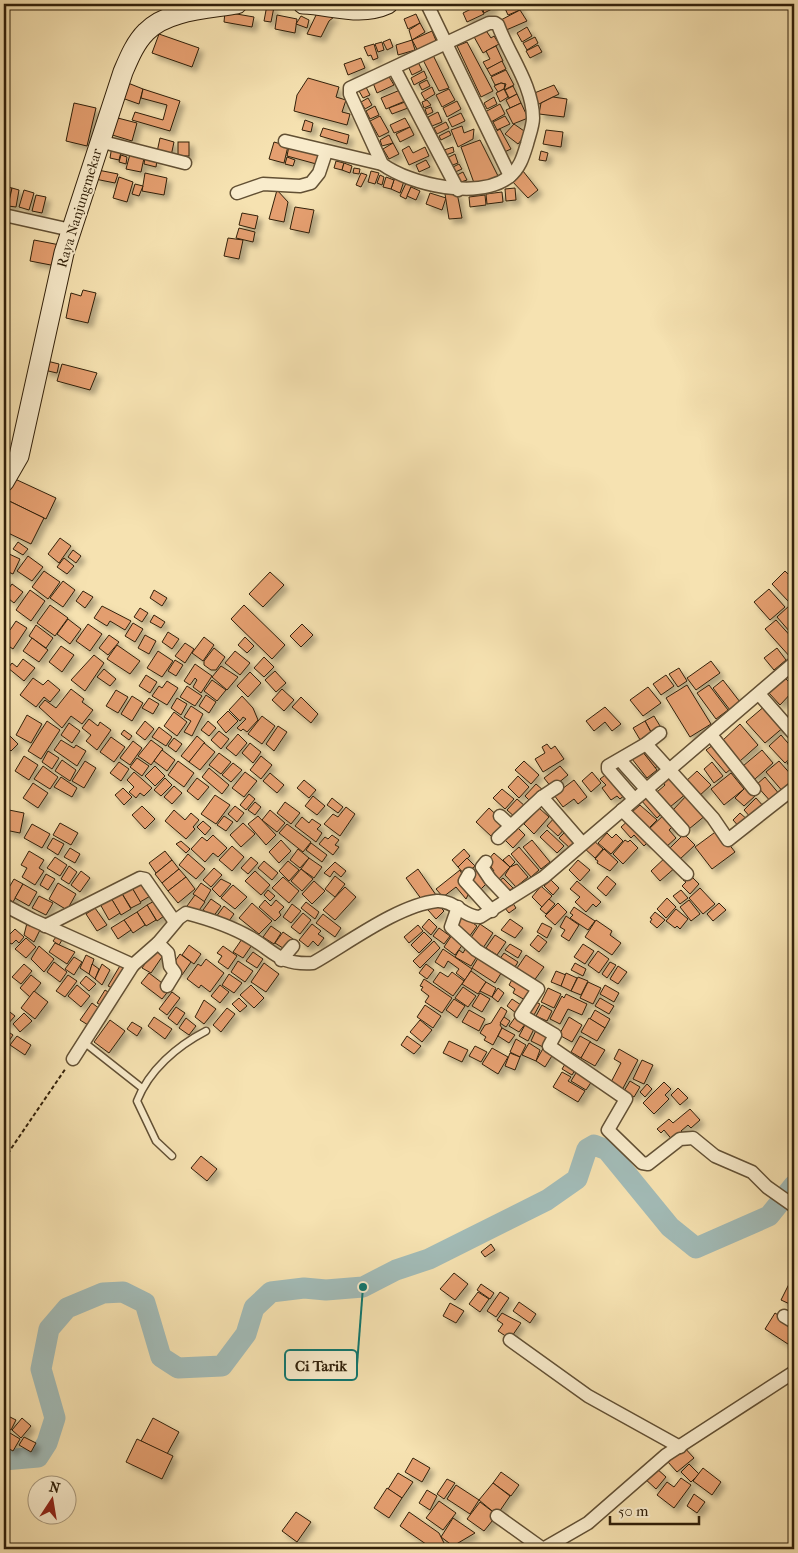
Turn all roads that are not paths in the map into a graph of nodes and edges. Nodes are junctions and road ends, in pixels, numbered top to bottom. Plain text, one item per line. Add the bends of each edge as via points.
1 (237, 4) edge
2 (303, 4) edge
3 (388, 4) edge
4 (427, 4) edge
5 (445, 45) junction
6 (394, 68) junction
7 (99, 141) junction
8 (285, 141) dead end
9 (326, 152) junction
10 (185, 163) dead end
11 (382, 164) junction
12 (510, 176) junction
13 (458, 190) junction
14 (237, 193) dead end
15 (4, 215) edge
16 (71, 230) junction
17 (4, 482) edge
18 (794, 663) edge
19 (758, 694) junction
20 (660, 733) dead end
21 (794, 734) edge
22 (711, 735) junction
23 (646, 744) junction
24 (620, 760) junction
25 (669, 769) junction
26 (557, 787) dead end
27 (794, 788) edge
28 (646, 789) junction
29 (754, 789) dead end
30 (542, 797) junction
31 (634, 799) junction
32 (622, 810) junction
33 (500, 816) dead end
34 (511, 826) junction
35 (683, 830) dead end
36 (498, 838) dead end
37 (582, 843) junction
38 (486, 862) dead end
39 (469, 874) dead end
40 (687, 874) dead end
41 (509, 899) junction
42 (4, 905) edge
43 (458, 907) junction
44 (492, 910) junction
45 (175, 922) junction
46 (45, 926) junction
47 (158, 943) junction
48 (293, 946) dead end
49 (281, 960) junction
50 (134, 965) junction
51 (167, 986) dead end
52 (206, 1031) dead end
53 (85, 1043) junction
54 (73, 1059) road end
55 (142, 1088) junction
56 (172, 1156) dead end
57 (794, 1206) edge
58 (510, 1340) dead end
59 (794, 1372) edge
60 (680, 1447) junction
61 (497, 1516) dead end

1 - 7 street, Raya Nanjungmekar via 167,18 146,31 123,72
2 - 3 street via 357,11
4 - 5 street
5 - 6 street
5 - 12 street
5 - 12 street via 489,23 498,25 530,97 533,119 522,162
6 - 11 street via 349,90
6 - 13 street
7 - 10 street
7 - 16 street, Raya Nanjungmekar
8 - 9 street
9 - 11 street
9 - 14 street via 319,173 311,184 263,184
11 - 13 street via 425,182
12 - 13 street via 500,182
15 - 16 street
16 - 17 street, Raya Nanjungmekar via 19,456
18 - 19 street
19 - 21 street
19 - 22 street
20 - 23 street
22 - 25 street
22 - 29 street
23 - 24 street
23 - 25 street
24 - 28 street
24 - 31 street via 608,766 608,770
25 - 27 street via 713,818 728,840
25 - 28 street
26 - 30 street
28 - 31 street
28 - 35 street
30 - 34 street
30 - 37 street
31 - 32 street
32 - 37 street
32 - 40 street
33 - 34 street
34 - 36 street
37 - 41 street via 544,877
38 - 41 street via 482,867
39 - 44 street via 465,880
41 - 44 street
42 - 46 street
43 - 44 street via 476,917
43 - 49 street via 435,901 368,929 313,963
43 - 57 street via 451,926 476,950 538,989 521,1015 555,1035 549,1046 626,1099 608,1130 642,1163 648,1164 680,1139 693,1138 715,1156 752,1172
45 - 46 street via 145,879 140,878
45 - 47 street
45 - 49 street via 186,913 213,920 252,939
46 - 50 street
47 - 50 street
47 - 51 street via 168,954 175,973
48 - 49 street
50 - 53 street
52 - 55 lane via 167,1057
53 - 54 street
53 - 55 lane
55 - 56 lane via 137,1103 156,1141
58 - 60 street via 588,1396
59 - 60 street
60 - 61 street via 657,1462 588,1523 543,1549

